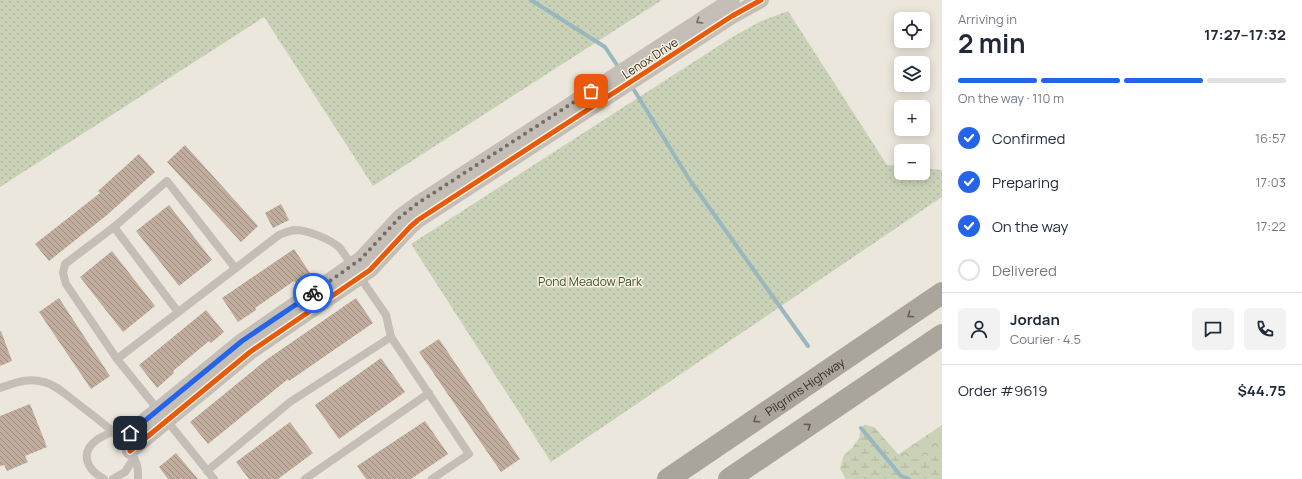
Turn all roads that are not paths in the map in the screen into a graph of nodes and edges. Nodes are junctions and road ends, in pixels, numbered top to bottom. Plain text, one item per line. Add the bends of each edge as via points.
1 (761, 0) edge
2 (730, 7) edge
3 (114, 227) junction
4 (235, 268) junction
5 (356, 272) junction
6 (942, 293) edge
7 (178, 312) junction
8 (942, 335) edge
9 (391, 337) junction
10 (117, 359) junction
11 (0, 388) edge
12 (429, 394) junction
13 (162, 415) junction
14 (124, 445) junction
15 (207, 470) junction
16 (104, 479) edge
17 (113, 479) edge
18 (138, 479) edge
19 (214, 479) edge
20 (305, 479) edge
21 (432, 479) edge
22 (668, 479) edge
23 (729, 479) edge

1 - 2 street, Lenox Drive
2 - 5 street, Lenox Drive via 487,167 409,210 368,253
3 - 4 lane via 167,181
3 - 7 lane
3 - 10 lane via 65,264 64,273 66,284
4 - 5 lane via 279,235 292,230 305,232 333,243 340,248
4 - 7 lane
5 - 9 lane via 386,315
5 - 13 street, Lenox Drive
6 -> 22 highway, Pilgrims Highway
7 - 10 lane
23 -> 8 highway
9 - 12 lane
9 - 15 lane via 290,402
10 - 13 lane
11 - 14 lane via 32,379 45,382 60,390
12 - 20 lane
12 - 21 lane via 470,454
13 - 14 street, Lenox Drive
13 - 15 lane
14 - 16 lane via 98,439 91,446 87,461 91,469
14 - 17 lane via 125,472
14 - 18 lane via 138,469
15 - 19 lane

